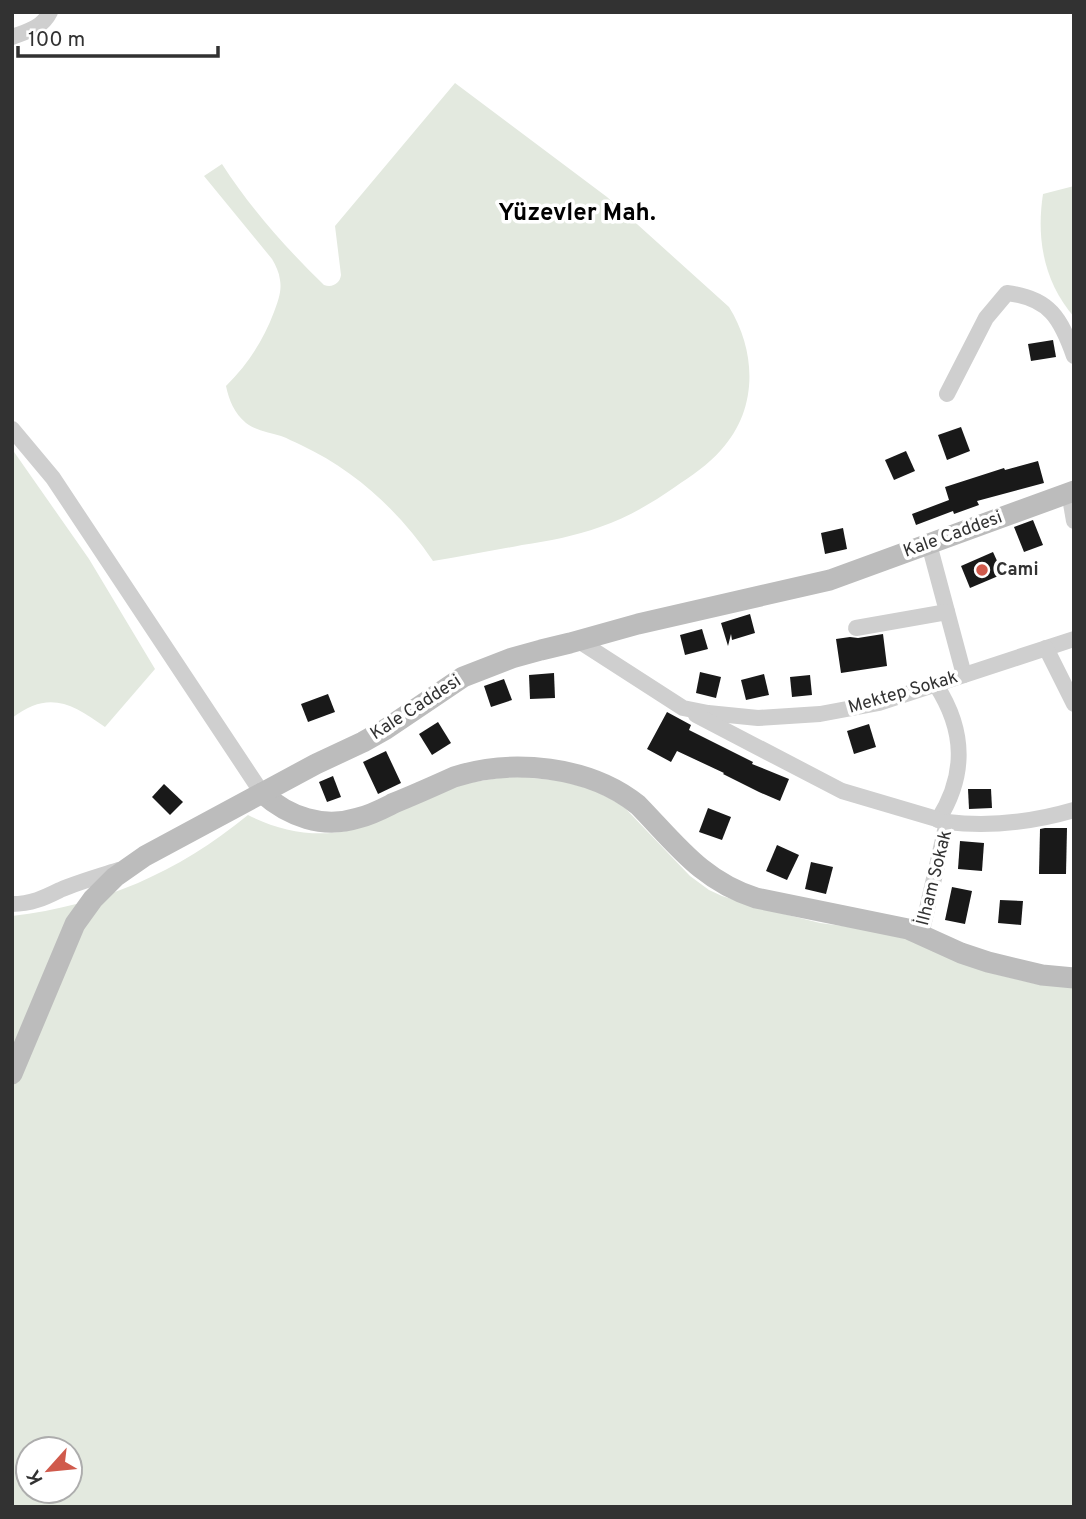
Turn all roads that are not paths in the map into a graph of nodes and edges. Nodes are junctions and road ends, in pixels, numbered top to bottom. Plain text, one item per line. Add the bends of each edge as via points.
1 (50, 12) edge
2 (12, 37) edge
3 (1074, 356) edge
4 (947, 394) dead end
5 (12, 429) edge
6 (1071, 491) edge
7 (1074, 521) edge
8 (929, 544) junction
9 (947, 612) junction
10 (856, 628) dead end
11 (1074, 639) edge
12 (579, 641) junction
13 (1046, 648) junction
14 (964, 675) junction
15 (936, 685) junction
16 (1074, 704) edge
17 (683, 708) junction
18 (262, 793) junction
19 (1074, 810) edge
20 (943, 821) junction
21 (130, 866) junction
22 (12, 904) edge
23 (921, 935) junction
24 (1074, 978) edge
25 (12, 1073) edge

1 - 2 street via 38,27
3 - 4 street via 1064,328 1052,312 1036,301 1007,293 986,318
5 - 18 street via 54,478
6 - 7 street
6 - 8 street, Kale Caddesi
8 - 9 street
8 - 12 street, Kale Caddesi via 830,580
9 - 10 street
9 - 14 street
11 - 13 street, Mektep Sokak
12 - 17 street, Mektep Sokak
12 - 18 street, Kale Caddesi via 512,658 463,677 386,729
13 - 14 street, Mektep Sokak
13 - 16 street
14 - 15 street, Mektep Sokak
15 - 17 street, Mektep Sokak via 878,703 799,716 733,716
15 - 20 street via 950,710 959,753
17 - 20 street via 842,791
18 - 21 street, Kale Caddesi
18 - 23 street via 294,815 333,823 361,818 470,772 509,767 567,773 629,798 699,868 727,887 756,898
19 - 20 street, İlham Sokak via 999,824
20 - 23 street, İlham Sokak
21 - 22 street via 43,899
21 - 25 street, Kale Caddesi via 98,893 75,924
23 - 24 street via 1010,968

